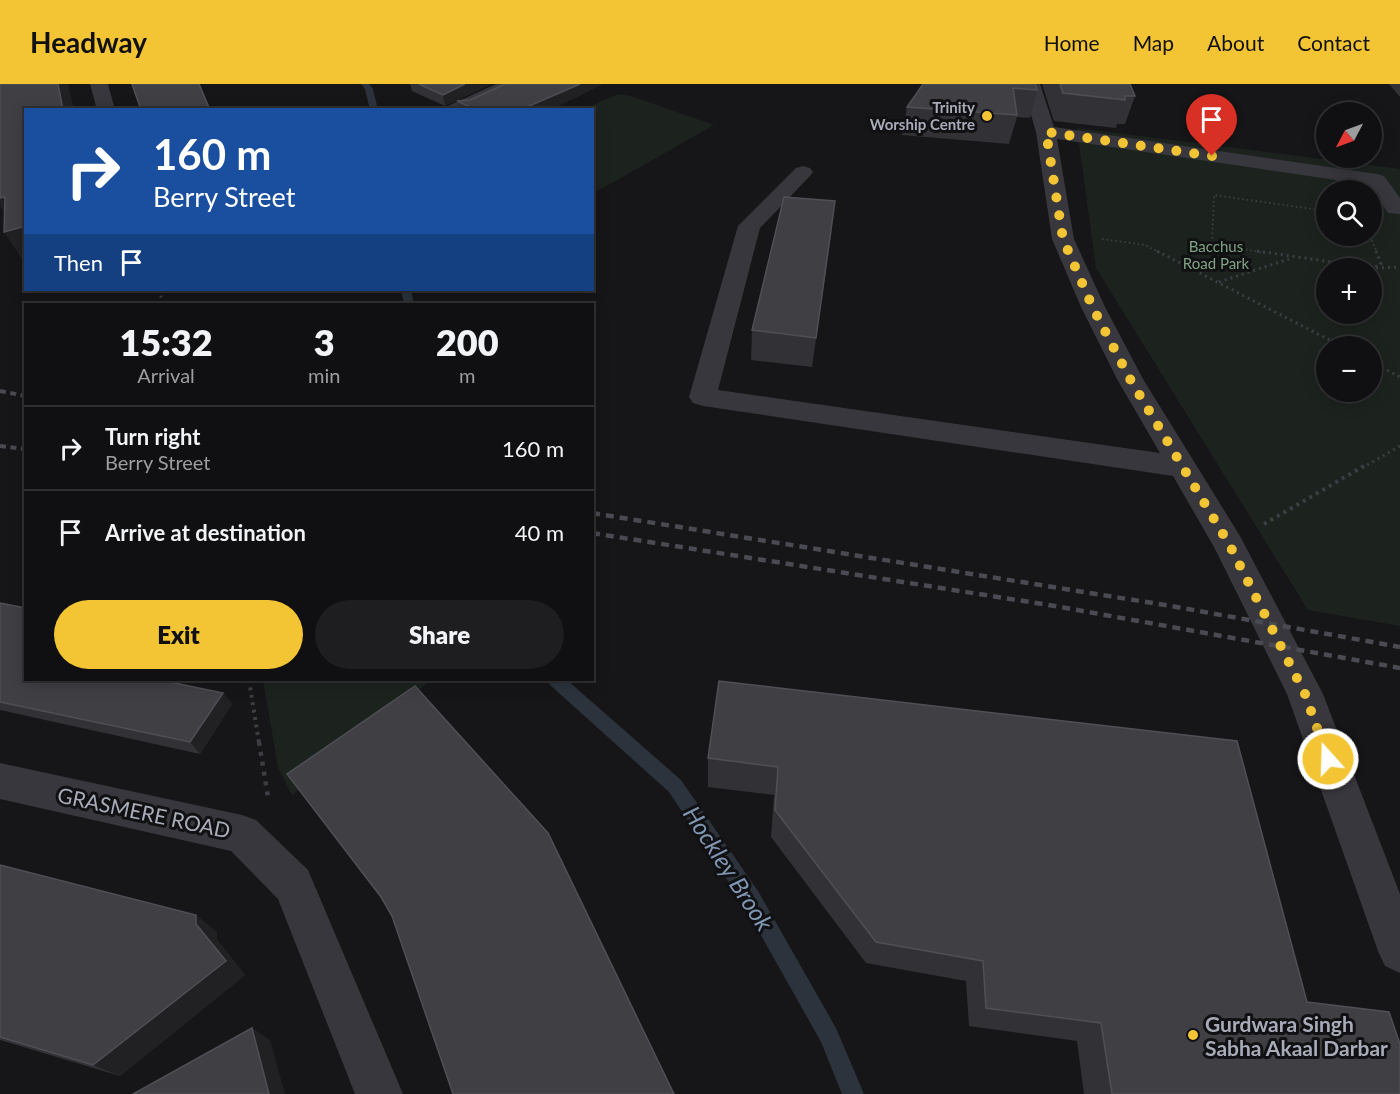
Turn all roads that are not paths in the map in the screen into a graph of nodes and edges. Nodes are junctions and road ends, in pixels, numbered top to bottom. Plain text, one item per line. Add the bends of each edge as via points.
1 (99, 84) edge
2 (511, 84) edge
3 (1031, 84) edge
4 (105, 108) edge
5 (459, 108) edge
6 (1046, 132) junction
7 (803, 172) dead end
8 (1396, 208) dead end
9 (1184, 467) junction
10 (0, 781) edge
11 (1400, 951) edge
12 (379, 1094) edge

1 - 4 street
2 - 5 street
3 - 6 street
6 - 8 street via 1377,180
6 - 9 street via 1063,239 1130,379
7 - 9 street via 749,226 703,398
9 - 11 street via 1229,544 1305,694
10 - 12 street, GRASMERE ROAD via 242,834 293,885

